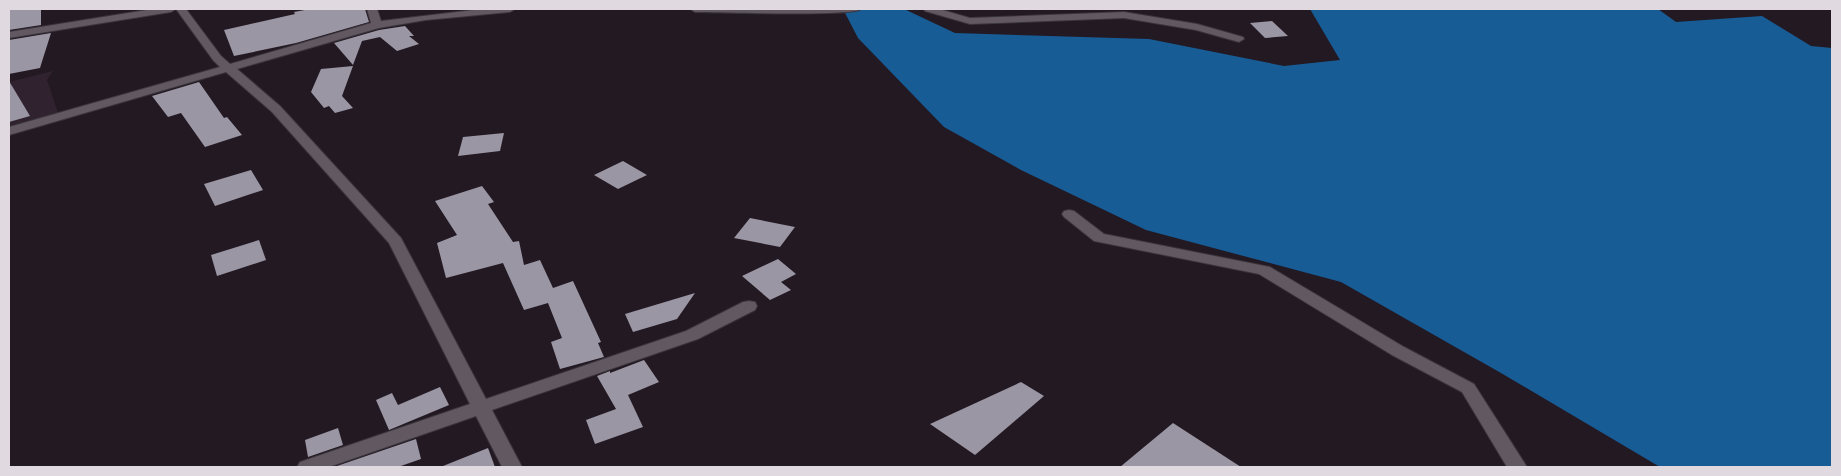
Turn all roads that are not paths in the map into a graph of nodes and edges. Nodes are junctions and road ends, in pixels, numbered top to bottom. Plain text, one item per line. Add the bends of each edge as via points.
1 (171, 9) edge
2 (181, 9) edge
3 (372, 9) edge
4 (510, 9) edge
5 (695, 9) edge
6 (856, 9) edge
7 (929, 9) edge
8 (377, 25) junction
9 (9, 35) edge
10 (1239, 39) dead end
11 (229, 68) junction
12 (9, 131) edge
13 (1069, 214) dead end
14 (749, 306) dead end
15 (481, 407) junction
16 (307, 467) edge
17 (512, 467) edge
18 (1517, 467) edge

1 - 9 street
2 - 11 street via 217,58
3 - 8 street
4 - 8 street
5 - 6 street
7 - 10 street via 970,21 1124,15 1196,27
8 - 11 street
11 - 12 street
11 - 15 street via 276,109 396,241
13 - 18 street via 1099,238 1264,270 1398,351 1468,388
14 - 15 street via 692,335
15 - 16 street
15 - 17 street

